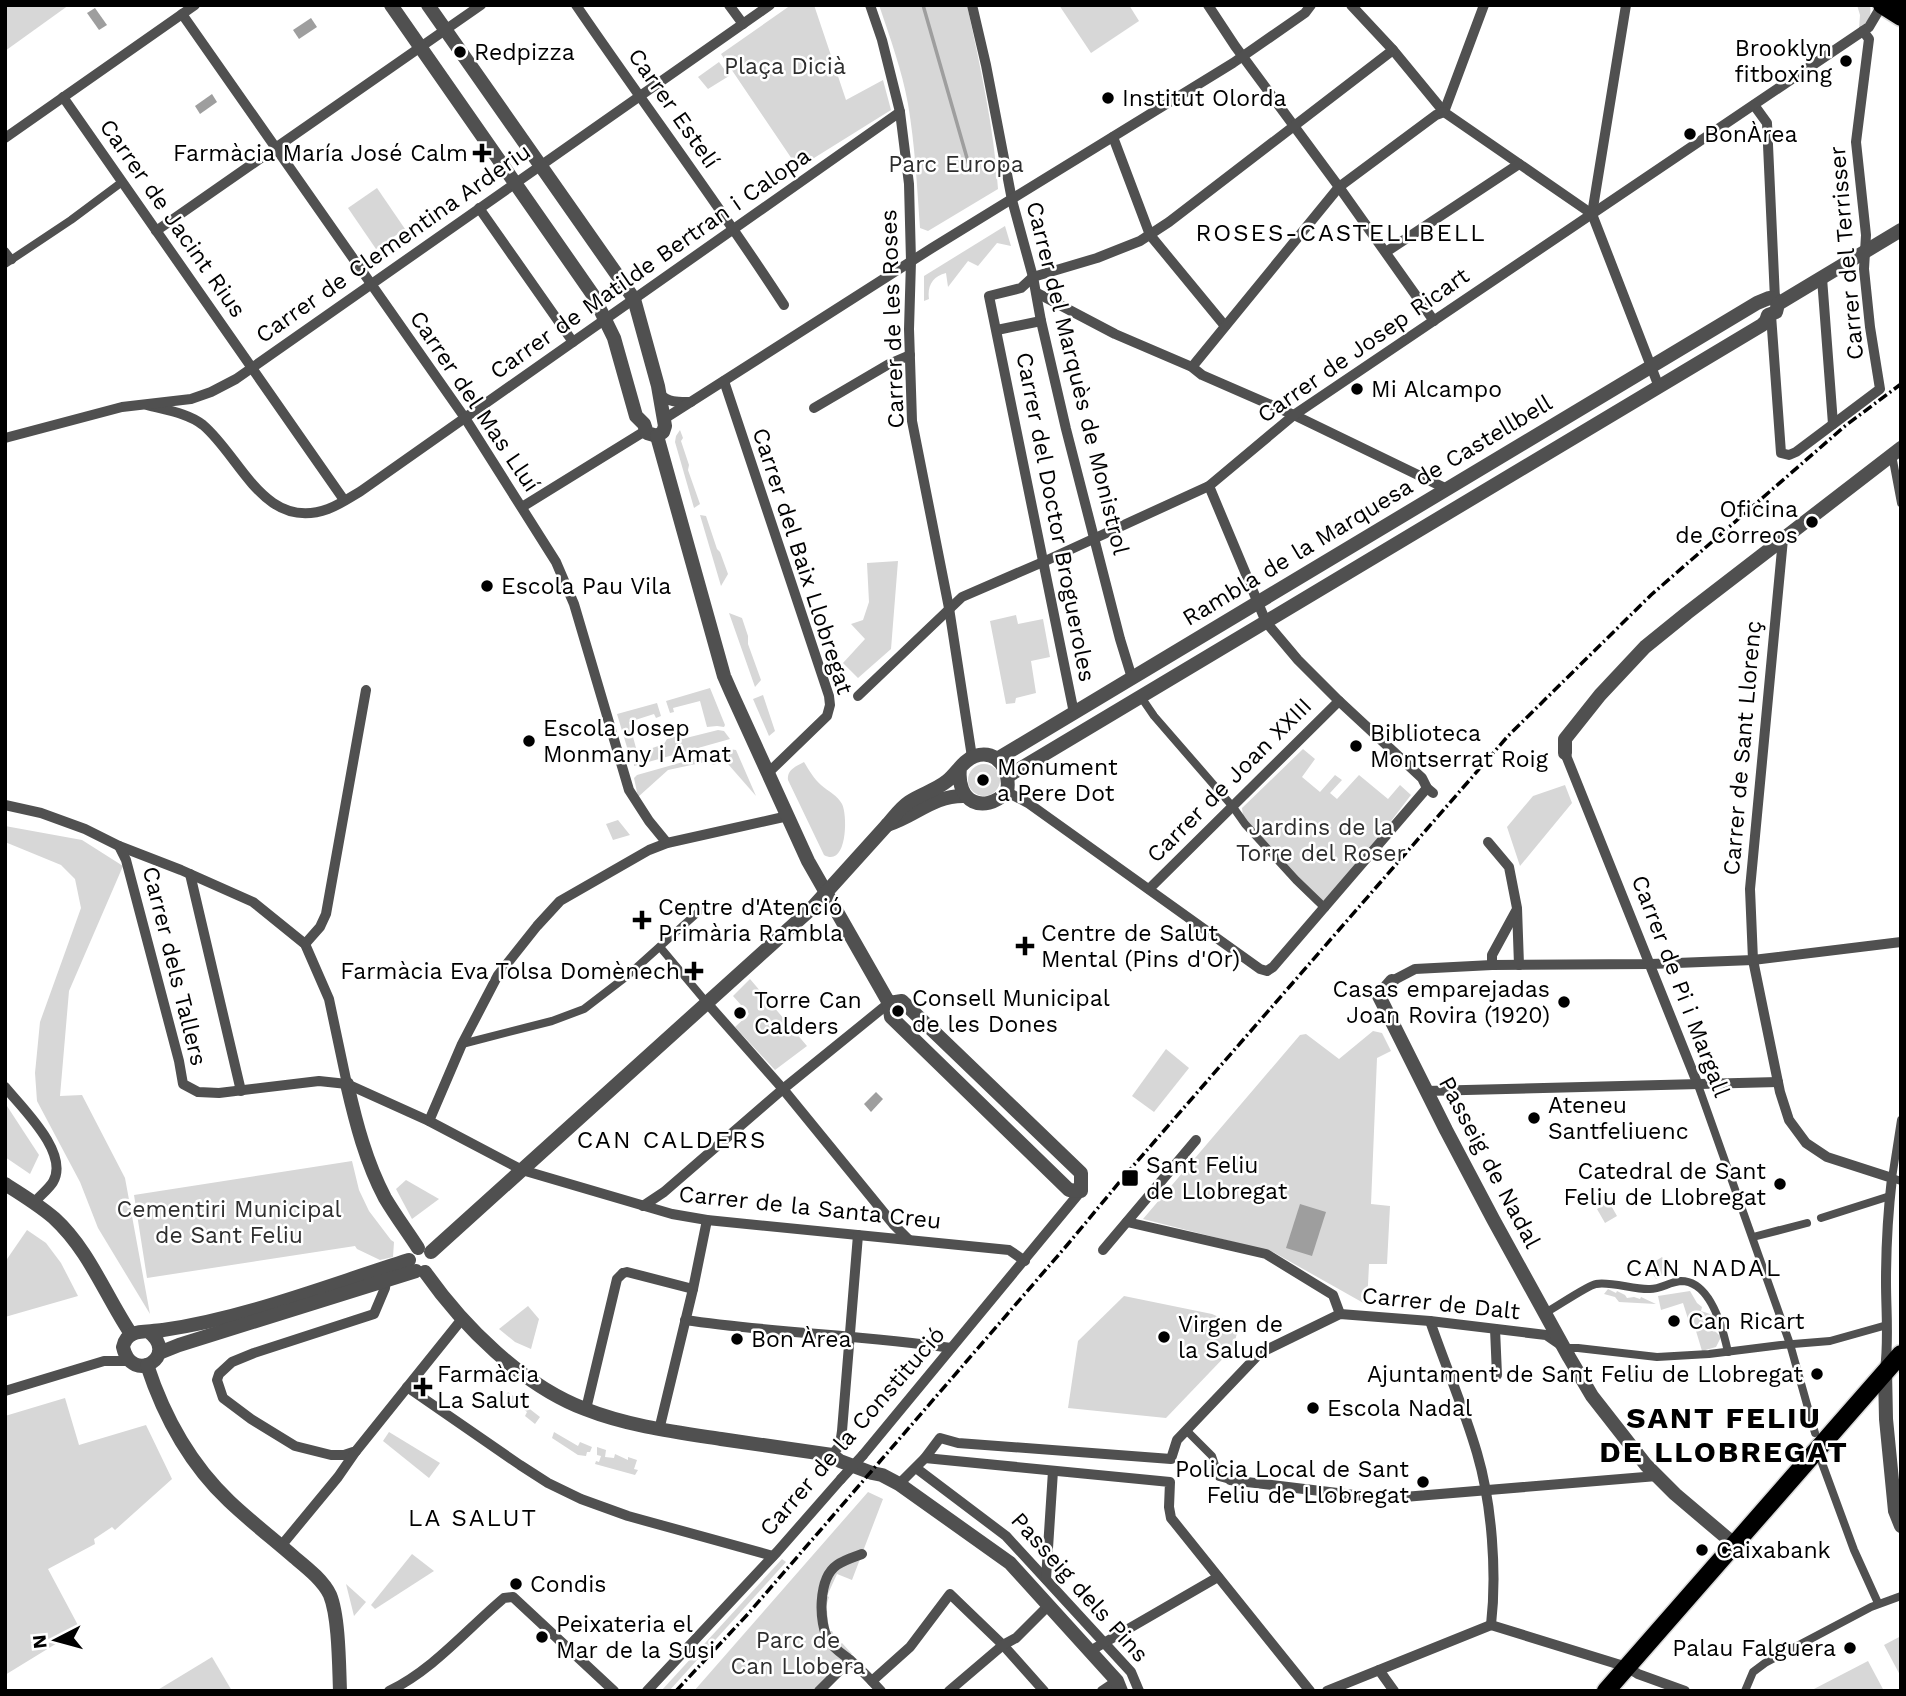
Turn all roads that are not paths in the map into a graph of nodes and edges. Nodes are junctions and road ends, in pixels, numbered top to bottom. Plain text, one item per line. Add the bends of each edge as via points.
1 (195, 5) edge
2 (391, 5) edge
3 (428, 5) edge
4 (481, 5) edge
5 (576, 5) edge
6 (729, 5) edge
7 (770, 5) edge
8 (870, 5) edge
9 (972, 5) edge
10 (1208, 5) edge
11 (1311, 5) edge
12 (1351, 5) edge
13 (1484, 5) edge
14 (1626, 5) edge
15 (1882, 5) edge
16 (182, 14) junction
17 (1901, 17) edge
18 (743, 24) junction
19 (445, 30) junction
20 (1863, 31) junction
21 (420, 47) junction
22 (1393, 50) junction
23 (1244, 56) junction
24 (63, 97) junction
25 (639, 97) junction
26 (1754, 105) junction
27 (900, 112) junction
28 (1444, 112) junction
29 (1294, 125) junction
30 (1113, 137) junction
31 (5, 138) edge
32 (276, 147) junction
33 (1519, 164) junction
34 (540, 166) junction
35 (122, 182) junction
36 (515, 183) junction
37 (1339, 187) junction
38 (1012, 200) junction
39 (480, 208) junction
40 (1592, 214) junction
41 (734, 228) junction
42 (1901, 230) edge
43 (156, 231) junction
44 (1150, 234) junction
45 (5, 251) edge
46 (1386, 252) junction
47 (1865, 252) junction
48 (911, 261) junction
49 (8, 262) edge
50 (1033, 277) junction
51 (1822, 278) junction
52 (371, 284) junction
53 (1037, 293) junction
54 (634, 299) junction
55 (784, 305) dead end
56 (1771, 307) junction
57 (606, 319) junction
58 (1041, 321) junction
59 (1434, 321) junction
60 (1225, 327) junction
61 (997, 330) junction
62 (573, 342) junction
63 (910, 355) junction
64 (1192, 367) junction
65 (1651, 367) junction
66 (252, 368) junction
67 (724, 381) junction
68 (1659, 387) junction
69 (660, 394) junction
70 (691, 402) junction
71 (147, 405) junction
72 (814, 408) dead end
73 (1294, 415) junction
74 (465, 418) junction
75 (664, 419) junction
76 (1833, 424) junction
77 (649, 430) junction
78 (5, 438) edge
79 (1896, 451) edge
80 (1209, 486) junction
81 (1447, 489) junction
82 (344, 500) junction
83 (1901, 503) edge
84 (522, 508) junction
85 (1095, 538) junction
86 (1783, 539) junction
87 (1043, 562) junction
88 (1258, 602) junction
89 (949, 608) junction
90 (1266, 622) junction
91 (1132, 678) junction
92 (366, 690) dead end
93 (858, 696) dead end
94 (1141, 696) junction
95 (1339, 701) junction
96 (1073, 713) junction
97 (1565, 753) joint
98 (972, 757) junction
99 (997, 759) junction
100 (960, 768) junction
101 (768, 773) junction
102 (1008, 776) junction
103 (1007, 792) junction
104 (965, 796) junction
105 (5, 805) edge
106 (1233, 807) junction
107 (788, 816) junction
108 (887, 825) junction
109 (1488, 842) dead end
110 (667, 843) junction
111 (119, 846) junction
112 (190, 874) junction
113 (1149, 889) junction
114 (825, 892) junction
115 (706, 905) dead end
116 (1325, 908) junction
117 (1517, 908) junction
118 (1901, 942) edge
119 (305, 944) junction
120 (660, 947) junction
121 (1753, 960) junction
122 (1651, 964) junction
123 (1492, 965) junction
124 (1518, 965) junction
125 (1392, 981) joint
126 (706, 1003) junction
127 (889, 1003) junction
128 (462, 1044) junction
129 (1778, 1082) junction
130 (1698, 1085) junction
131 (5, 1087) edge
132 (354, 1087) junction
133 (783, 1089) junction
134 (241, 1091) junction
135 (1426, 1091) junction
136 (1901, 1120) edge
137 (429, 1121) junction
138 (1196, 1140) dead end
139 (522, 1170) junction
140 (1896, 1179) edge
141 (5, 1184) edge
142 (1081, 1192) junction
143 (661, 1194) junction
144 (1890, 1196) junction
145 (34, 1203) junction
146 (643, 1206) junction
147 (672, 1214) junction
148 (1821, 1218) dead end
149 (707, 1220) junction
150 (1127, 1222) junction
151 (1807, 1223) dead end
152 (858, 1235) junction
153 (1753, 1237) junction
154 (909, 1240) junction
155 (425, 1250) junction
156 (1103, 1250) dead end
157 (1025, 1261) junction
158 (416, 1268) junction
159 (386, 1280) junction
160 (693, 1289) junction
161 (1545, 1313) junction
162 (1340, 1314) junction
163 (462, 1319) junction
164 (685, 1320) junction
165 (1430, 1321) junction
166 (1887, 1325) junction
167 (1495, 1329) junction
168 (149, 1332) junction
169 (131, 1334) junction
170 (850, 1338) junction
171 (1790, 1344) junction
172 (951, 1348) junction
173 (1564, 1348) junction
174 (1728, 1352) junction
175 (159, 1353) junction
176 (126, 1354) junction
177 (1900, 1356) edge
178 (147, 1365) junction
179 (1885, 1371) junction
180 (1497, 1375) dead end
181 (407, 1387) junction
182 (5, 1391) edge
183 (586, 1409) junction
184 (659, 1430) junction
185 (1186, 1430) junction
186 (1815, 1433) dead end
187 (356, 1451) junction
188 (832, 1455) junction
189 (925, 1458) junction
190 (1822, 1462) dead end
191 (916, 1468) junction
192 (1053, 1471) junction
193 (1657, 1476) junction
194 (1230, 1480) joint
195 (899, 1484) junction
196 (1485, 1490) junction
197 (1901, 1526) edge
198 (1734, 1544) junction
199 (281, 1546) junction
200 (862, 1554) dead end
201 (773, 1556) junction
202 (1219, 1577) junction
203 (1046, 1579) junction
204 (1901, 1595) edge
205 (1878, 1603) junction
206 (1048, 1606) junction
207 (1491, 1625) junction
208 (1104, 1642) junction
209 (1003, 1645) junction
210 (1090, 1651) junction
211 (850, 1660) junction
212 (1620, 1665) junction
213 (1380, 1670) junction
214 (872, 1681) junction
215 (1119, 1686) edge
216 (340, 1691) edge
217 (388, 1691) edge
218 (614, 1691) edge
219 (647, 1691) edge
220 (819, 1691) edge
221 (881, 1691) edge
222 (949, 1691) edge
223 (1044, 1691) edge
224 (1102, 1691) edge
225 (1139, 1691) edge
226 (1310, 1691) edge
227 (1327, 1691) edge
228 (1394, 1691) edge
229 (1606, 1691) edge
230 (1685, 1691) edge
231 (1745, 1691) edge

1 - 16 street
2 - 21 street
3 - 19 street
4 - 19 street
5 - 25 street, Carrer Estelí
6 - 18 street
7 - 18 street, Carrer de Clementina Arderiu
8 - 27 street, Carrer de les Roses
9 - 38 street, Carrer del Marquès de Monistrol
10 - 23 street
11 - 23 street
12 - 22 street
13 - 28 street
14 - 40 street
15 - 17 main road
15 - 20 street, Carrer de Josep Ricart
16 - 24 street
16 - 32 street, Carrer del Mas Lluí
18 - 25 street, Carrer de Clementina Arderiu
19 - 21 street
19 - 34 street
20 - 26 street, Carrer de Josep Ricart
20 - 47 street, Carrer del Terrisser via 1869,39 1856,142
21 - 32 street
21 - 36 street
22 - 28 street
22 - 29 street
23 - 29 street
23 - 30 street
24 - 31 street
24 - 35 street, Carrer de Jacint Rius
25 - 34 street, Carrer de Clementina Arderiu
25 - 41 street, Carrer Estelí
26 - 40 street, Carrer de Josep Ricart
26 - 56 street via 1767,123
27 - 41 street, Carrer de Matilde Bertran i Calopa
27 - 48 street, Carrer de les Roses via 909,184
28 - 33 street
28 - 37 street
29 - 37 street
29 - 44 street
30 - 38 street
30 - 44 street
32 - 43 street
32 - 52 street, Carrer del Mas Lluí
33 - 40 street
33 - 46 street
34 - 36 street, Carrer de Clementina Arderiu
34 - 54 street
35 - 43 street, Carrer de Jacint Rius
35 - 49 street
36 - 39 street, Carrer de Clementina Arderiu
36 - 57 street
37 - 46 street
37 - 60 street
38 - 48 street
38 - 50 street, Carrer del Marquès de Monistrol
39 - 52 street, Carrer de Clementina Arderiu
39 - 62 street
40 - 59 street, Carrer de Josep Ricart
40 - 65 street
41 - 54 street, Carrer de Matilde Bertran i Calopa
41 - 55 street, Carrer Estelí
42 - 47 street, Rambla de la Marquesa de Castellbell
43 - 66 street, Carrer de Jacint Rius
44 - 50 street via 1097,258
44 - 60 street
45 - 49 street
46 - 59 street
47 - 51 street, Rambla de la Marquesa de Castellbell
47 - 76 street, Carrer del Terrisser via 1880,389
48 - 63 street, Carrer de les Roses
48 - 67 street
50 - 53 street, Carrer del Marquès de Monistrol
50 - 61 street, Carrer del Doctor Brogueroles via 1021,288 989,296
51 - 56 street, Rambla de la Marquesa de Castellbell
51 - 76 street
52 - 66 street, Carrer de Clementina Arderiu
52 - 74 street, Carrer del Mas Lluí
53 - 58 street, Carrer del Marquès de Monistrol
53 - 64 street
54 - 57 street, Carrer de Matilde Bertran i Calopa
54 - 69 street
56 - 65 street, Rambla de la Marquesa de Castellbell via 1757,303
56 - 68 street, Rambla de la Marquesa de Castellbell via 1762,325
56 - 76 street via 1781,453 1796,452
57 - 62 street, Carrer de Matilde Bertran i Calopa
57 - 77 street via 636,416
58 - 61 street, Carrer del Doctor Brogueroles
58 - 85 street, Carrer del Marquès de Monistrol
59 - 73 street, Carrer de Josep Ricart
60 - 64 street
61 - 87 street, Carrer del Doctor Brogueroles
62 - 74 street, Carrer de Matilde Bertran i Calopa
63 - 72 street
63 - 89 street, Carrer de les Roses via 912,421
64 - 73 street
65 - 68 street
65 - 81 street, Rambla de la Marquesa de Castellbell
66 - 71 street, Carrer de Clementina Arderiu via 211,392
66 - 82 street, Carrer de Jacint Rius
67 - 70 street
67 - 101 street, Carrer del Baix Llobregat via 829,696 827,716
68 - 90 street, Rambla de la Marquesa de Castellbell
69 - 70 street via 666,400
69 - 75 street
70 - 75 street
71 - 78 street, Carrer de Clementina Arderiu via 122,407
71 - 82 street, Carrer de Matilde Bertran i Calopa via 200,423 254,487 277,506 309,513
73 - 80 street, Carrer de Josep Ricart
73 - 81 street
74 - 82 street, Carrer de Matilde Bertran i Calopa
74 - 84 street, Carrer del Mas Lluí
75 - 77 street via 665,429
77 - 84 street
77 - 101 street via 724,676
79 - 83 street
79 - 86 street
80 - 85 street, Carrer de Josep Ricart
80 - 88 street
81 - 88 street, Rambla de la Marquesa de Castellbell
84 - 110 street, Carrer del Mas Lluí via 556,562 574,604 629,790
85 - 87 street, Carrer de Josep Ricart
85 - 91 street, Carrer del Marquès de Monistrol
86 - 97 street via 1645,647 1565,739
86 - 121 street, Carrer de Sant Llorenç via 1750,889
87 - 89 street, Carrer de Josep Ricart via 962,597
87 - 96 street, Carrer del Doctor Brogueroles
88 - 90 street
88 - 91 street, Rambla de la Marquesa de Castellbell
89 - 93 street, Carrer de Josep Ricart
89 - 98 street, Carrer de les Roses
90 - 94 street, Rambla de la Marquesa de Castellbell
90 - 95 street
91 - 96 street, Rambla de la Marquesa de Castellbell
92 - 119 street via 326,914
94 - 102 street, Rambla de la Marquesa de Castellbell
94 - 106 street
95 - 106 street, Carrer de Joan XXIII
95 - 116 street via 1430,790
96 - 99 street, Rambla de la Marquesa de Castellbell
97 - 122 street, Carrer de Pi i Margall
98 - 99 street
98 - 100 street
99 - 102 street
100 - 104 street
100 - 108 street via 947,782 909,802
101 - 107 street
102 - 103 street
103 - 104 street via 984,804
103 - 113 street
104 - 108 street via 946,797
105 - 111 street via 52,817
106 - 113 street, Carrer de Joan XXIII
106 - 116 street
107 - 110 street
107 - 114 street
108 - 114 street
109 - 117 street via 1508,867
110 - 128 street via 560,901 498,975
111 - 112 street
111 - 134 street, Carrer dels Tallers via 183,1084 198,1092
112 - 119 street via 253,902
112 - 134 street
113 - 116 street via 1267,971
114 - 126 street
114 - 127 street
115 - 120 street
117 - 123 street via 1492,955
117 - 124 street
118 - 121 street
119 - 132 street via 329,999
120 - 126 street
120 - 128 street via 584,1009
121 - 122 street
121 - 129 street, Carrer de Sant Llorenç
122 - 124 street
122 - 130 street, Carrer de Pi i Margall
123 - 124 street
123 - 125 street via 1415,970
125 - 135 street, Passeig de Nadal via 1379,996
126 - 133 street
126 - 139 street
127 - 133 street
127 - 142 street via 891,1017 1069,1190
127 - 142 street via 902,1001 1081,1172
128 - 137 street
129 - 130 street
129 - 140 street, Carrer de Sant Llorenç via 1789,1120 1806,1143 1827,1157
130 - 135 street
130 - 153 street, Carrer de Pi i Margall
131 - 145 street via 46,1137 57,1164 53,1182
132 - 134 street, Carrer dels Tallers via 319,1082
132 - 137 street, Carrer de la Santa Creu
132 - 155 street via 357,1125 385,1197
133 - 143 street
133 - 154 street
135 - 161 street, Passeig de Nadal
136 - 140 street
137 - 139 street, Carrer de la Santa Creu
138 - 150 street
139 - 146 street, Carrer de la Santa Creu
139 - 155 street
140 - 144 street
141 - 145 street
142 - 157 street, Carrer de la Constitució
143 - 146 street
143 - 147 street
144 - 148 street
144 - 166 street
145 - 169 street via 52,1216 84,1253
146 - 147 street, Carrer de la Santa Creu
147 - 149 street, Carrer de la Santa Creu
149 - 152 street, Carrer de la Santa Creu
149 - 160 street
150 - 156 street
150 - 162 street, Carrer de Dalt via 1266,1254 1333,1295
151 - 153 street
152 - 154 street, Carrer de la Santa Creu
152 - 170 street
153 - 171 street, Carrer de Pi i Margall
154 - 157 street, Carrer de la Santa Creu via 1009,1250
155 - 158 street via 411,1252
155 - 158 street via 432,1266
157 - 172 street, Carrer de la Constitució
158 - 159 street
158 - 163 street, Passeig dels Pins
158 - 168 street via 215,1321
159 - 175 street
159 - 187 street via 374,1314 243,1357 232,1362 217,1380 223,1398 296,1446 331,1455
160 - 164 street
160 - 183 street via 621,1272
161 - 173 street, Passeig de Nadal
161 - 174 street via 1597,1283 1647,1290 1681,1281 1691,1283 1714,1307
162 - 165 street, Carrer de Dalt
162 - 185 street via 1260,1353
163 - 181 street
163 - 183 street, Passeig dels Pins via 523,1375
164 - 170 street
164 - 184 street
165 - 167 street, Carrer de Dalt
165 - 196 street via 1477,1452
166 - 171 street via 1830,1341
166 - 179 street
167 - 173 street, Carrer de Dalt via 1546,1335
167 - 180 street
168 - 169 street
168 - 175 street via 158,1341
169 - 176 street via 124,1342
170 - 172 street
170 - 188 street via 842,1431
171 - 174 street
171 - 186 street
172 - 201 street, Carrer de la Constitució, bridge
173 - 174 street via 1657,1357
173 - 193 street, Passeig de Nadal via 1592,1396
175 - 178 street
176 - 178 street via 134,1364
176 - 182 street
177 - 179 main road
178 - 199 street via 174,1432 197,1466
179 - 197 street via 1895,1511
179 - 198 main road
181 - 187 street
181 - 201 street via 520,1465 581,1499
183 - 184 street, Passeig dels Pins
184 - 188 street, Passeig dels Pins
185 - 189 street via 1177,1440 1171,1460 940,1438
185 - 194 street via 1212,1456 1219,1478
187 - 199 street
188 - 195 street, Passeig dels Pins
189 - 191 street
189 - 192 street
190 - 205 street
191 - 195 street
191 - 203 street, Passeig dels Pins via 1000,1531
192 - 202 street via 1170,1482 1171,1518
192 - 203 street
193 - 196 street
193 - 198 street, Passeig de Nadal
194 - 196 street via 1392,1498
195 - 206 street, Passeig dels Pins via 1010,1563
196 - 207 street via 1492,1552
198 - 212 main road
199 - 216 street via 329,1592
200 - 211 street via 838,1564 824,1584 824,1630 836,1650
201 - 219 street, Carrer de la Constitució
202 - 208 street
202 - 226 street
203 - 208 street, Passeig dels Pins
204 - 205 street
205 - 231 street via 1765,1663 1753,1672
206 - 209 street
206 - 210 street, Passeig dels Pins
207 - 212 street
207 - 213 street
208 - 210 street
208 - 225 street, Passeig dels Pins via 1132,1672
209 - 214 street via 950,1594 910,1647
209 - 222 street
209 - 223 street
210 - 215 street, Passeig dels Pins
211 - 214 street
211 - 220 street
212 - 229 main road
212 - 230 street
213 - 227 street
213 - 228 street
214 - 221 street
215 - 224 street
217 - 218 street via 456,1642 504,1598 513,1597

